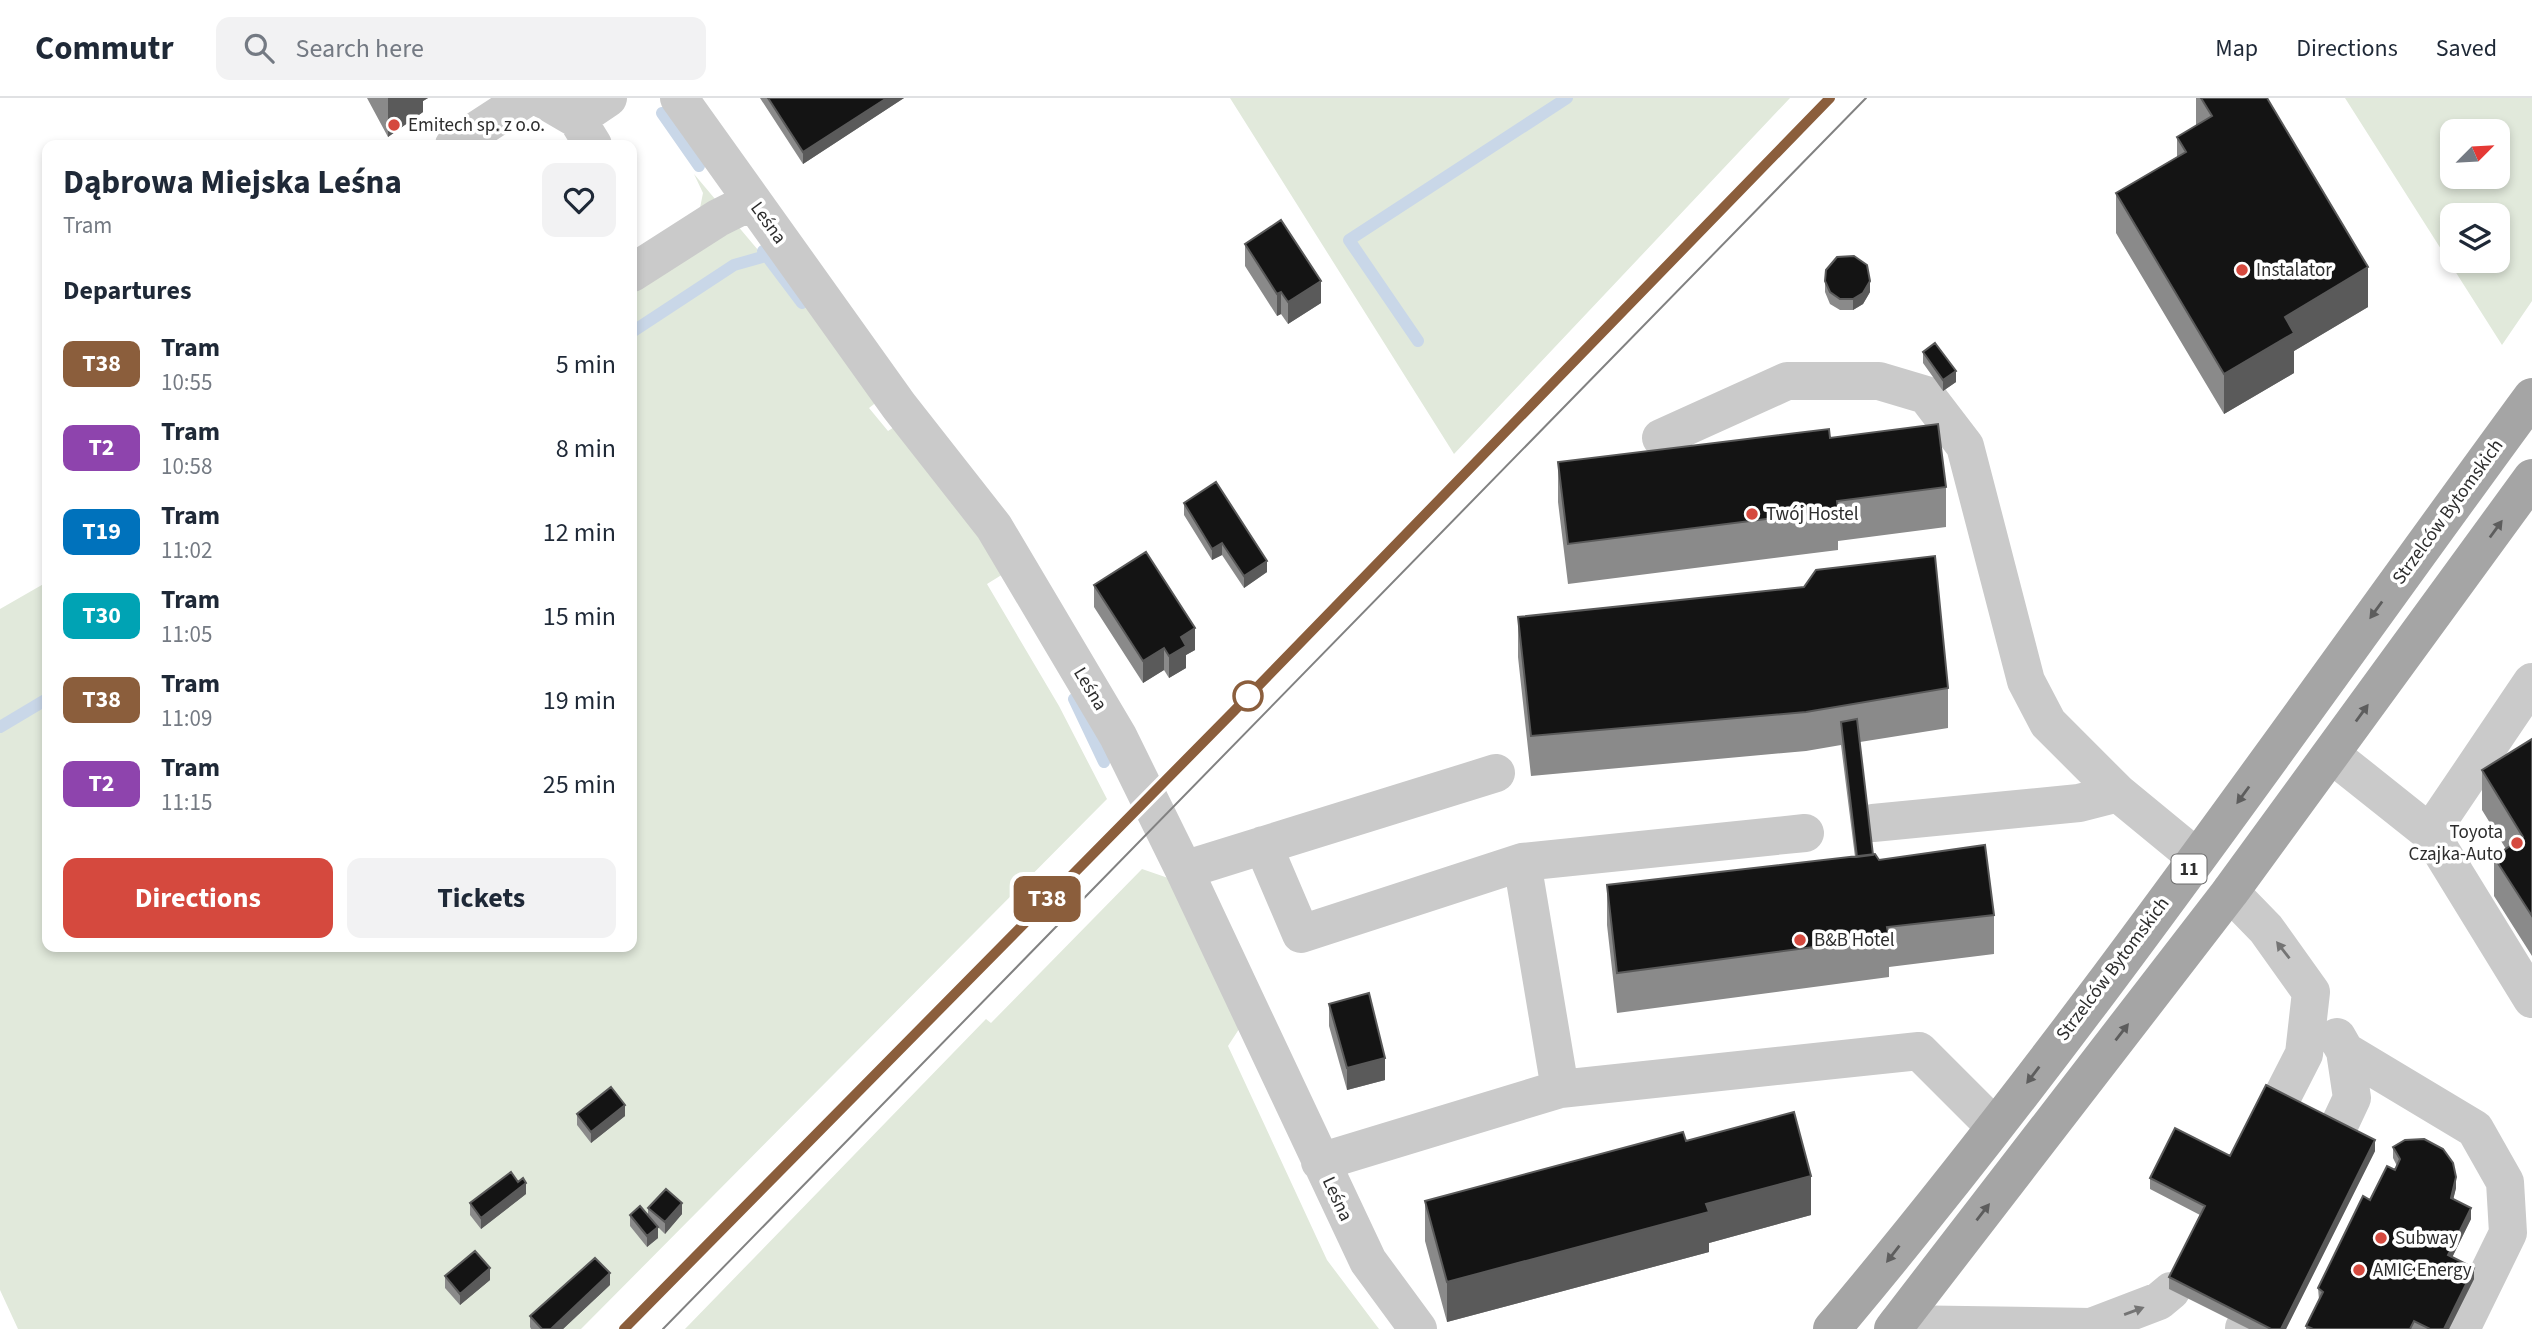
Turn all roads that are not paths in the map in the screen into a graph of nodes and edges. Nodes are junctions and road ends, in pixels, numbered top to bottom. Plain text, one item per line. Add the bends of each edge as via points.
1 (526, 98) edge
2 (541, 98) edge
3 (608, 98) edge
4 (679, 98) edge
5 (585, 132) edge
6 (462, 140) edge
7 (752, 201) junction
8 (637, 270) edge
9 (2532, 397) edge
10 (1661, 438) dead end
11 (2532, 478) edge
12 (2532, 682) edge
13 (2332, 755) junction
14 (1496, 773) dead end
15 (2118, 793) junction
16 (1873, 823) dead end
17 (1805, 833) dead end
18 (2430, 833) junction
19 (1263, 845) junction
20 (2197, 858) junction
21 (1522, 862) junction
22 (1184, 870) junction
23 (2230, 892) junction
24 (2311, 992) junction
25 (2532, 999) edge
26 (2345, 1051) junction
27 (1559, 1089) junction
28 (2280, 1101) edge
29 (1994, 1126) junction
30 (2337, 1130) edge
31 (1320, 1162) junction
32 (2171, 1291) edge
33 (1895, 1326) edge
34 (1969, 1328) edge
35 (2096, 1328) edge
36 (1418, 1329) edge
37 (1832, 1329) edge
38 (2461, 1329) edge

1 - 6 street
2 - 5 street
3 - 5 street
4 - 7 street, Leśna
7 - 8 street
7 - 22 street, Leśna via 994,527 1118,736
9 -> 20 main road, Strzelców Bytomskich / 11
10 - 15 street via 1787,381 1879,381 1926,395 1965,446 2026,681 2048,723
13 -> 11 main road, 11
12 - 18 street
13 - 18 street
13 - 23 main road, 11
14 - 19 street
15 - 16 street via 2079,803
15 - 20 street
17 - 21 street
18 - 25 street
19 - 21 street via 1301,934
19 - 22 street
20 -> 29 main road, Strzelców Bytomskich / 11
21 - 27 street
22 - 31 street, Leśna
24 -> 23 street via 2266,929
33 -> 23 main road, 11
24 - 26 street
24 - 28 street via 2304,1054
26 - 30 street via 2352,1098
26 - 38 street via 2474,1129 2505,1182 2508,1233
27 - 29 street via 1919,1051
27 - 31 street
29 -> 37 main road, Strzelców Bytomskich / 11
31 - 36 street, Leśna via 1368,1261
35 -> 32 street via 2159,1301
33 - 34 street
34 - 35 street

